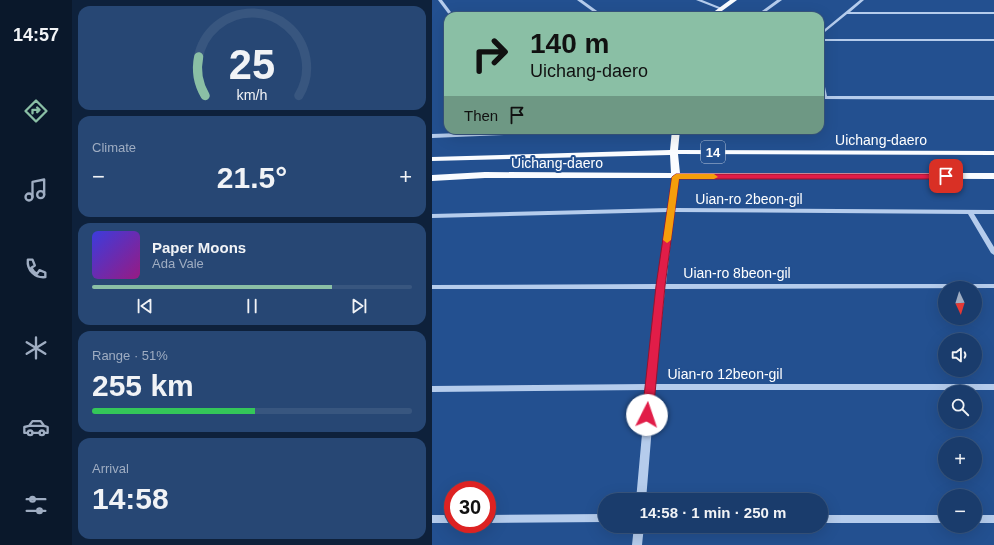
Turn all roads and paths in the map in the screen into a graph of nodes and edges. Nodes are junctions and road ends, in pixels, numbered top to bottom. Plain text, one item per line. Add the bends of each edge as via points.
1 (440, 0) edge
2 (579, 0) edge
3 (698, 0) edge
4 (734, 0) edge
5 (780, 0) edge
6 (862, 0) edge
7 (720, 8) junction
8 (449, 12) edge
9 (596, 12) edge
10 (716, 12) edge
11 (763, 12) edge
12 (847, 13) junction
13 (994, 13) edge
14 (824, 32) edge
15 (824, 40) edge
16 (994, 40) edge
17 (824, 92) edge
18 (994, 98) edge
19 (490, 134) edge
20 (676, 134) edge
21 (432, 136) edge
22 (674, 152) junction
23 (994, 154) edge
24 (432, 159) edge
25 (994, 176) edge
26 (676, 177) junction
27 (432, 178) edge
28 (671, 210) junction
29 (970, 212) junction
30 (994, 212) edge
31 (432, 216) edge
32 (994, 253) edge
33 (661, 286) junction
34 (994, 286) edge
35 (432, 287) edge
36 (650, 387) junction
37 (994, 387) edge
38 (432, 389) edge
39 (641, 493) edge
40 (598, 518) edge
41 (432, 519) edge
42 (444, 519) edge
43 (496, 519) edge
44 (828, 519) edge
45 (938, 519) edge
46 (982, 519) edge
47 (994, 519) edge
48 (638, 533) edge
49 (637, 545) edge

1 - 8 street
2 - 9 street
3 - 7 street
4 - 7 main road
5 - 11 street
6 - 12 street
7 - 10 main road
12 - 13 street
12 - 14 street
15 - 16 street
17 - 18 street via 825,97
19 - 21 street
20 - 22 main road
22 - 23 main road, Uichang-daero / 14
22 - 24 main road, Uichang-daero / 14
22 - 26 main road
25 - 26 main road, Uichang-daero / 14
26 - 27 main road, Uichang-daero / 14
26 - 28 street
28 - 29 street, Uian-ro 2beon-gil
28 - 31 street, Uian-ro 2beon-gil
28 - 33 street
29 - 30 street, Uian-ro 2beon-gil
29 - 32 street
33 - 34 street, Uian-ro 8beon-gil
33 - 35 street, Uian-ro 8beon-gil
33 - 36 street
36 - 37 street, Uian-ro 12beon-gil
36 - 38 street, Uian-ro 12beon-gil
36 - 39 street
40 - 43 street
41 - 42 street
44 - 45 street
46 - 47 street
48 - 49 street

